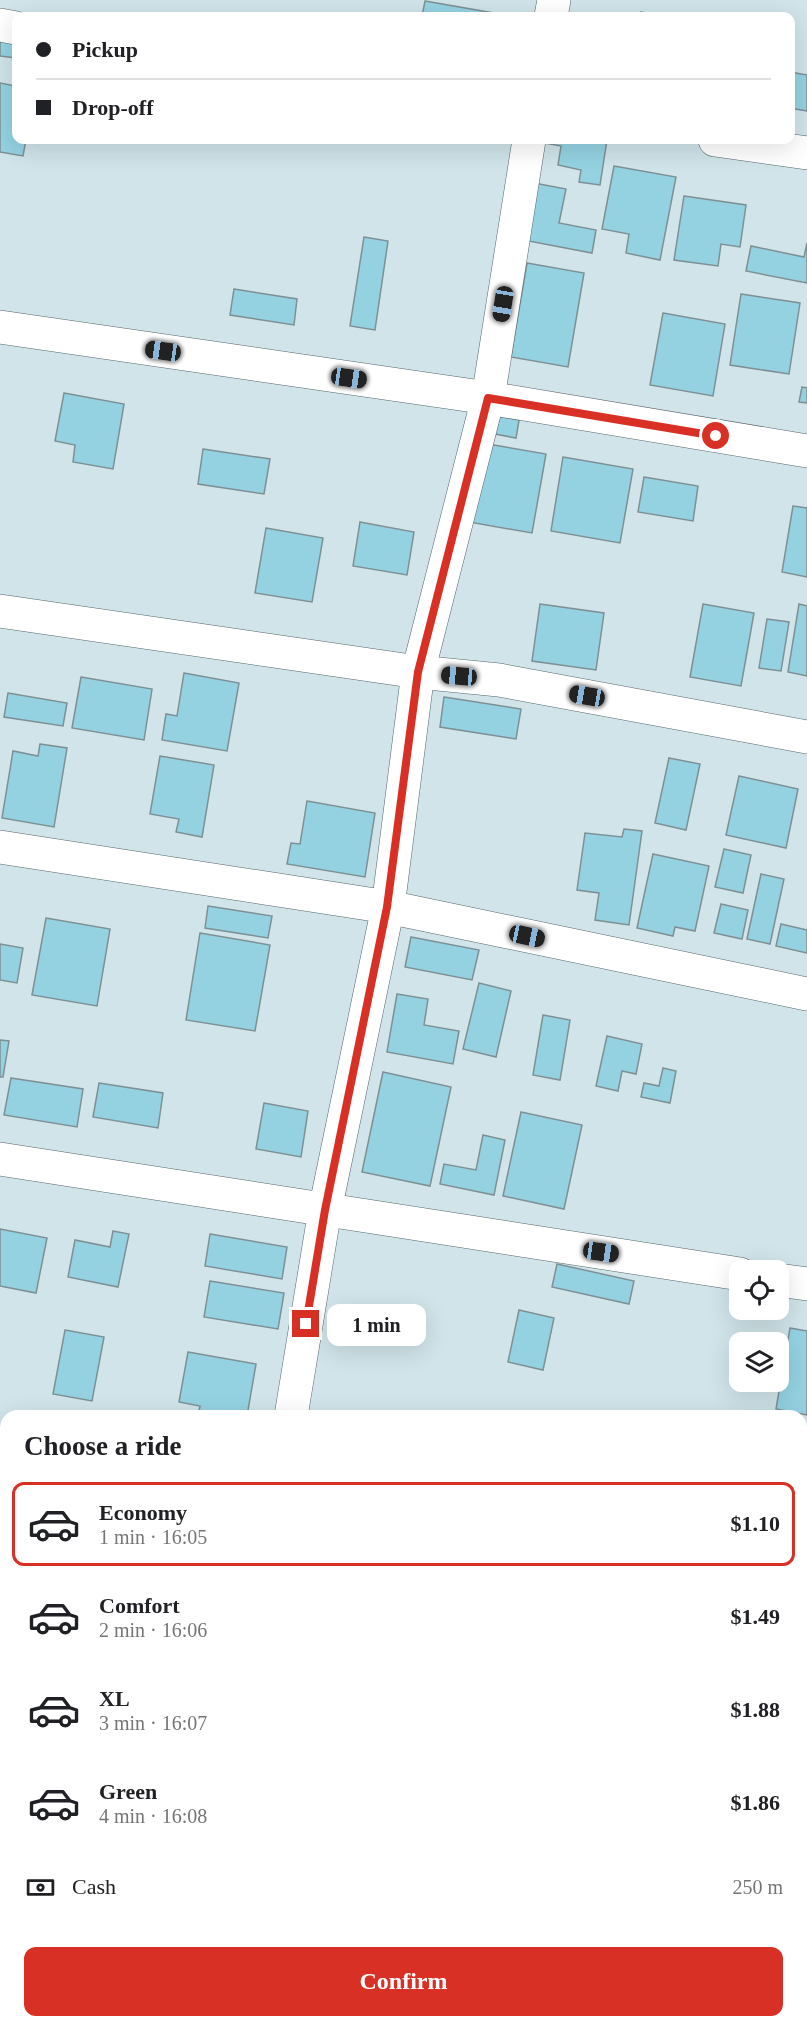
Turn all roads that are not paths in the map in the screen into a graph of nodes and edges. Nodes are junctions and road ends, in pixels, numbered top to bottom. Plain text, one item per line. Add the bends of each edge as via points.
1 (528, 144) edge
2 (743, 144) edge
3 (807, 153) edge
4 (0, 327) edge
5 (488, 398) junction
6 (807, 451) edge
7 (0, 610) edge
8 (418, 672) junction
9 (807, 736) edge
10 (0, 847) edge
11 (387, 907) junction
12 (807, 993) edge
13 (0, 1159) edge
14 (325, 1210) junction
15 (729, 1272) edge
16 (789, 1282) edge
17 (807, 1284) edge
18 (292, 1410) edge

1 - 5 street
2 - 3 street
4 - 5 street
5 - 6 street
5 - 8 street
7 - 8 street
8 - 9 street via 499,680
8 - 11 street
10 - 11 street
11 - 12 street
11 - 14 street
13 - 14 street
14 - 15 street
14 - 18 street
16 - 17 street

